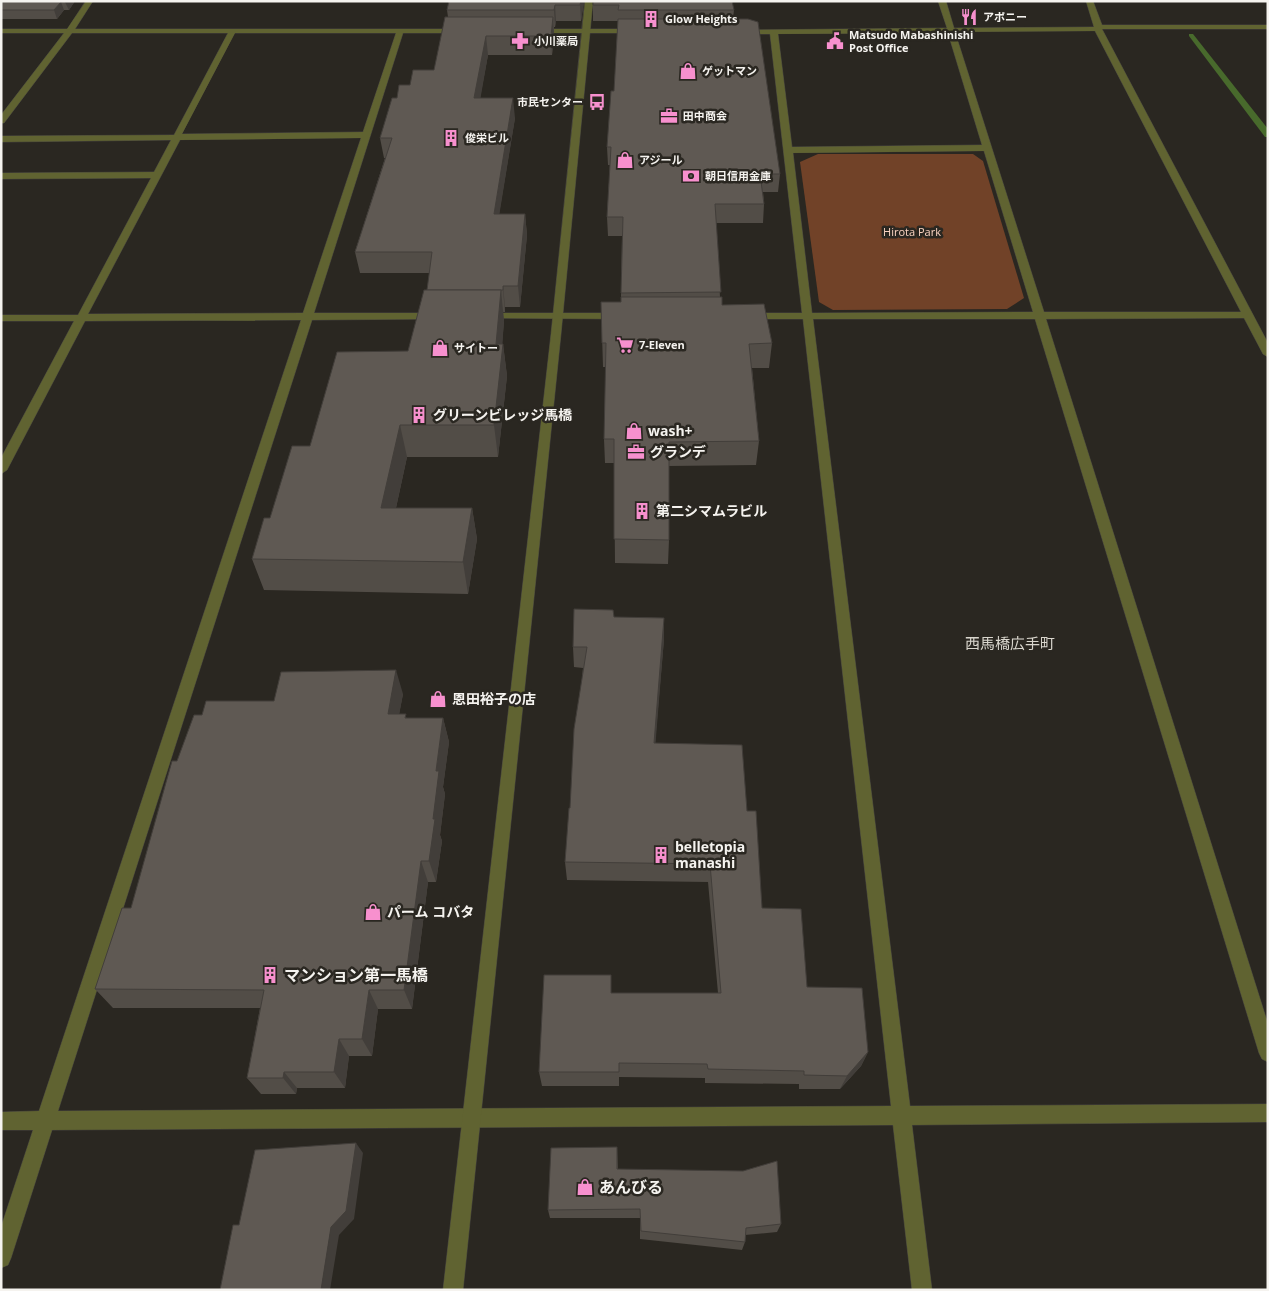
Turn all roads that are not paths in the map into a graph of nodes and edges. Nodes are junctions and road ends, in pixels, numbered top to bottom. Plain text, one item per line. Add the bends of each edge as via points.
1 (90, 1) edge
2 (589, 1) edge
3 (942, 1) edge
4 (1088, 1) edge
5 (1268, 27) edge
6 (1098, 28) junction
7 (951, 30) junction
8 (468, 31) edge
9 (526, 31) edge
10 (586, 31) junction
11 (1, 32) edge
12 (69, 32) junction
13 (232, 32) junction
14 (400, 32) junction
15 (640, 32) edge
16 (736, 32) edge
17 (774, 32) junction
18 (1, 121) edge
19 (366, 136) junction
20 (177, 138) junction
21 (1, 139) edge
22 (987, 148) junction
23 (788, 150) junction
24 (157, 174) junction
25 (1, 176) edge
26 (558, 315) junction
27 (1247, 315) junction
28 (447, 316) edge
29 (477, 316) edge
30 (626, 316) edge
31 (741, 316) edge
32 (808, 316) junction
33 (1039, 316) junction
34 (307, 317) junction
35 (1, 318) edge
36 (82, 318) junction
37 (1268, 354) edge
38 (1, 470) edge
39 (1268, 1053) edge
40 (1268, 1113) edge
41 (901, 1115) junction
42 (471, 1118) junction
43 (1, 1121) edge
44 (46, 1121) junction
45 (1, 1258) edge
46 (454, 1290) edge
47 (922, 1290) edge

1 - 12 street
2 - 10 street
3 - 7 street
4 - 6 street
5 - 6 street
6 - 7 street
6 - 27 street
7 - 17 street
7 - 22 street
8 - 14 street
9 - 10 street
10 - 15 street
10 - 26 street
11 - 12 street
12 - 13 street
12 - 18 street
13 - 14 street
13 - 20 street
14 - 19 street
16 - 17 street
17 - 23 street
19 - 20 street
19 - 34 street
20 - 21 street
20 - 24 street
22 - 23 street
22 - 33 street
23 - 32 street
24 - 25 street
24 - 36 street
26 - 29 street
26 - 30 street
26 - 42 street
27 - 33 street
27 - 37 street
28 - 34 street
31 - 32 street
32 - 33 street
32 - 41 street
33 - 39 street
34 - 36 street
34 - 44 street
35 - 36 street
36 - 38 street
40 - 41 street
41 - 42 street
41 - 47 street
42 - 44 street
42 - 46 street
43 - 44 street
44 - 45 street

